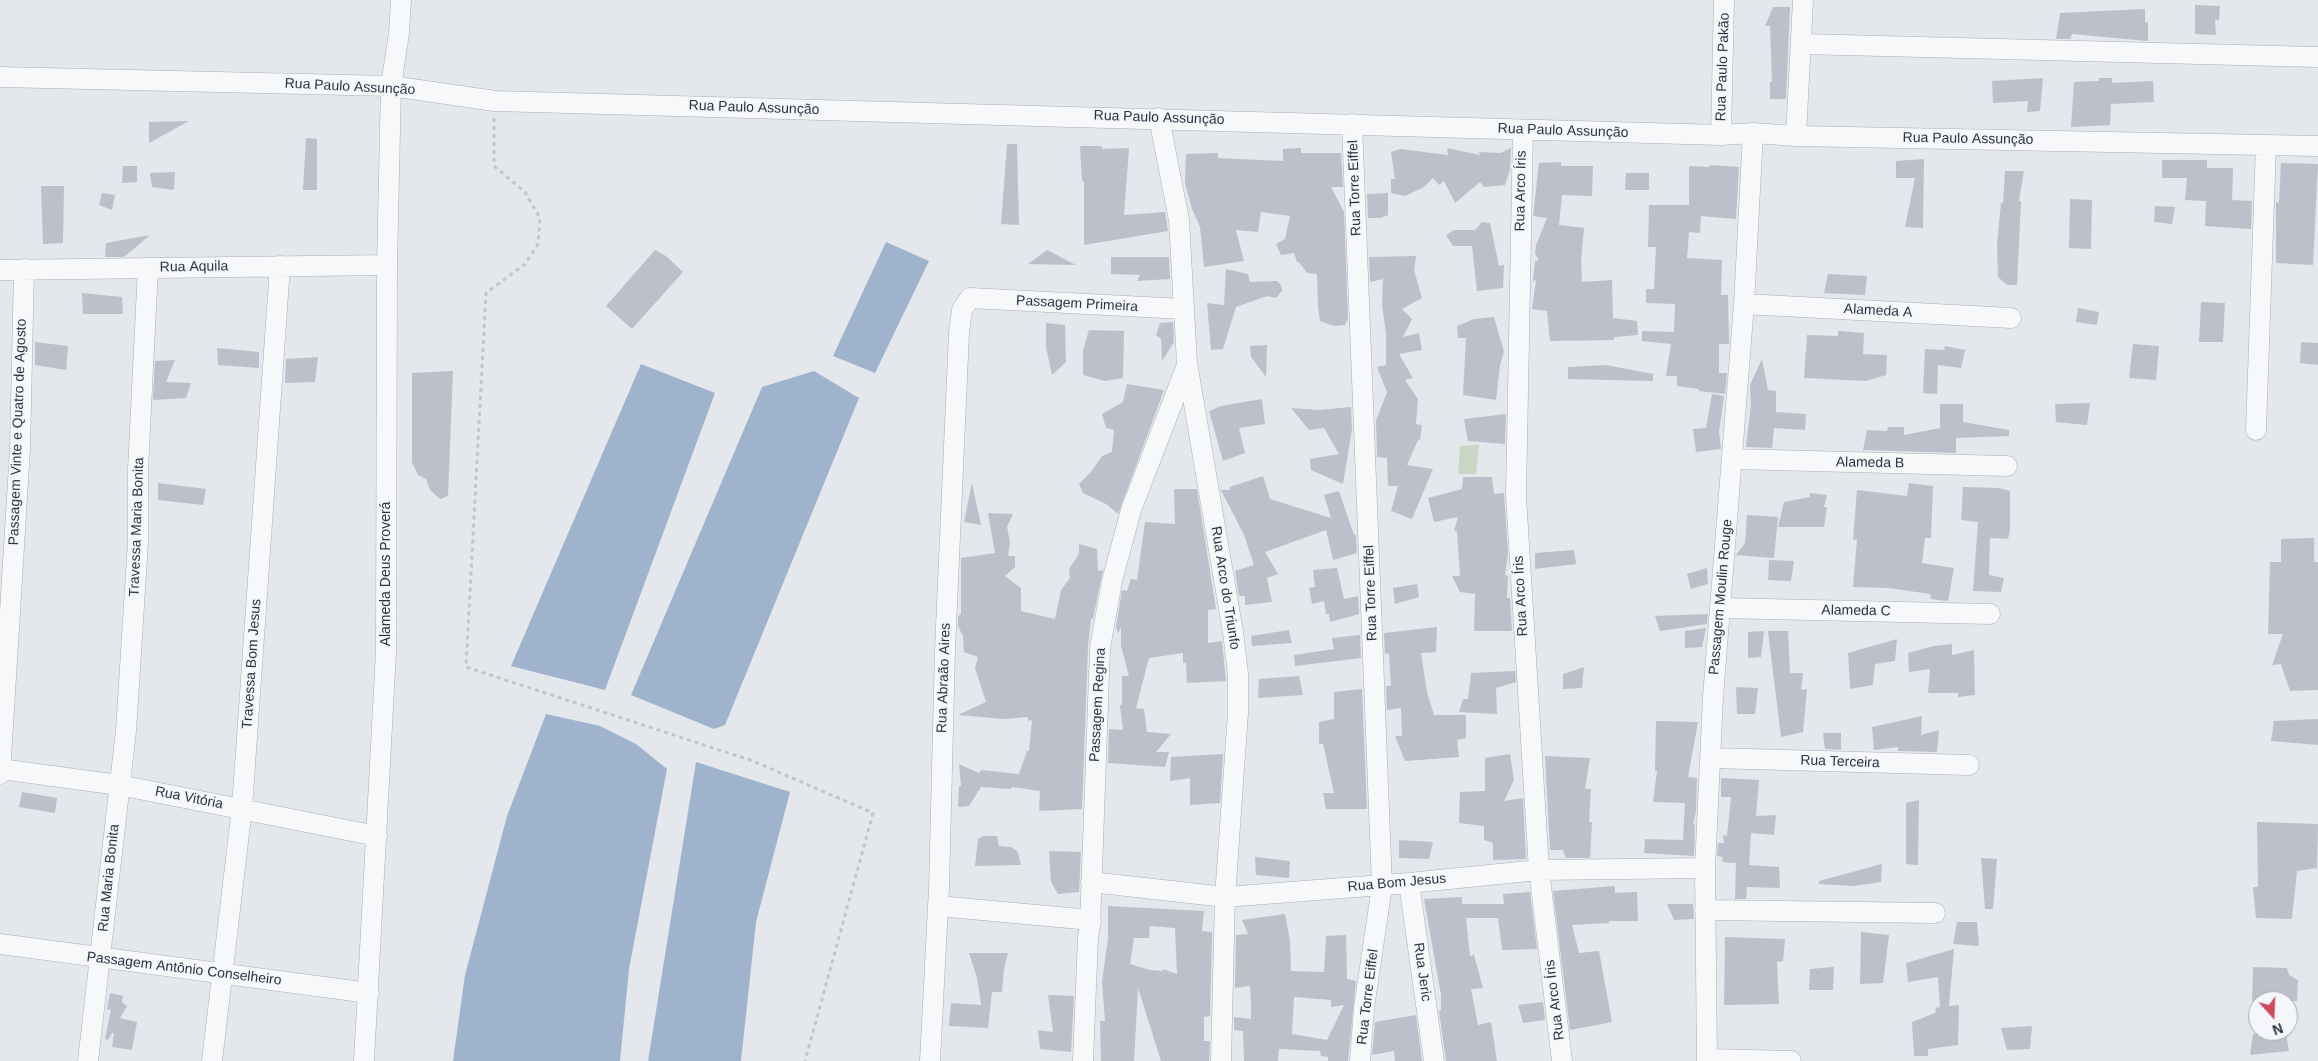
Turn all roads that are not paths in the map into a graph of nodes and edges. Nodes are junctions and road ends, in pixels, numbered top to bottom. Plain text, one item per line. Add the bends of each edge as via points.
1 (401, 0) edge
2 (1724, 0) edge
3 (1803, 0) edge
4 (1802, 44) junction
5 (2318, 57) edge
6 (0, 77) edge
7 (391, 86) junction
8 (1159, 118) junction
9 (1352, 124) junction
10 (1523, 130) junction
11 (1752, 133) junction
12 (1721, 135) junction
13 (1796, 136) junction
14 (2266, 145) junction
15 (2318, 146) edge
16 (387, 264) junction
17 (280, 266) junction
18 (148, 268) junction
19 (24, 269) junction
20 (0, 270) edge
21 (970, 298) joint
22 (1744, 304) junction
23 (1184, 309) junction
24 (2011, 318) dead end
25 (1188, 363) junction
26 (2256, 430) dead end
27 (1732, 459) junction
28 (2007, 466) dead end
29 (1721, 608) junction
30 (1990, 614) dead end
31 (1710, 758) junction
32 (1968, 765) dead end
33 (0, 769) edge
34 (0, 774) edge
35 (120, 785) junction
36 (242, 808) junction
37 (377, 836) junction
38 (1705, 868) junction
39 (1540, 870) junction
40 (1091, 882) junction
41 (1409, 883) junction
42 (1382, 886) junction
43 (1225, 897) junction
44 (938, 906) junction
45 (1705, 910) junction
46 (1936, 913) dead end
47 (1090, 920) junction
48 (0, 944) edge
49 (100, 958) junction
50 (223, 973) junction
51 (369, 993) junction
52 (1707, 1060) edge
53 (88, 1061) edge
54 (212, 1061) edge
55 (364, 1061) edge
56 (930, 1061) edge
57 (1083, 1061) edge
58 (1221, 1061) edge
59 (1360, 1061) edge
60 (1434, 1061) edge
61 (1562, 1061) edge
62 (1791, 1061) edge

1 - 7 street, Alameda Deus Proverá
2 - 12 street, Rua Paulo Pakão
3 - 4 street
4 - 5 street
4 - 13 street
6 - 7 street, Rua Paulo Assunção
7 - 8 street, Rua Paulo Assunção via 495,101
7 - 16 street, Alameda Deus Proverá
8 - 9 street, Rua Paulo Assunção
8 - 23 street, Rua Arco do Triunfo via 1179,220
9 - 10 street, Rua Paulo Assunção
9 - 42 street, Rua Torre Eiffel
10 - 12 street, Rua Paulo Assunção
10 - 39 street, Rua Arco Íris via 1516,496
11 - 12 street, Rua Paulo Assunção
11 - 13 street, Rua Paulo Assunção
11 - 22 street, Passagem Moulin Rouge
13 - 14 street, Rua Paulo Assunção
14 - 15 street, Rua Paulo Assunção
14 - 26 street
16 - 17 street, Rua Aquila
16 - 37 street, Alameda Deus Proverá via 386,652
17 - 18 street, Rua Aquila
17 - 36 street, Travessa Bom Jesus
18 - 19 street, Rua Aquila
18 - 35 street, Travessa Maria Bonita via 138,470 138,542
19 - 20 street, Rua Aquila
19 - 33 street, Passagem Vinte e Quatro de Agosto via 20,448
21 - 23 street, Passagem Primeira
21 - 44 street, Rua Abraão Aires via 962,310 959,333
22 - 24 street, Alameda A
22 - 27 street, Passagem Moulin Rouge
23 - 25 street, Rua Arco do Triunfo
25 - 40 street, Passagem Regina via 1131,510 1112,581 1100,648
25 - 43 street, Rua Arco do Triunfo via 1238,674
27 - 28 street, Alameda B
27 - 29 street, Passagem Moulin Rouge
29 - 30 street, Alameda C
29 - 31 street, Passagem Moulin Rouge
31 - 32 street, Rua Terceira
31 - 38 street, Passagem Moulin Rouge
33 - 34 street, Passagem Vinte e Quatro de Agosto
33 - 35 street, Rua Vitória
35 - 36 street, Rua Vitória
35 - 49 street, Rua Maria Bonita
36 - 37 street, Rua Vitória
36 - 50 street, Travessa Bom Jesus
37 - 51 street, Alameda Deus Proverá
38 - 39 street, Rua Bom Jesus
38 - 45 street, Passagem Moulin Rouge
39 - 41 street, Rua Bom Jesus
39 - 61 street, Rua Arco Íris
40 - 43 street, Rua Bom Jesus
40 - 47 street, Passagem Regina
41 - 42 street, Rua Bom Jesus
41 - 60 street, Rua Jeric
42 - 43 street, Rua Bom Jesus
42 - 59 street, Rua Torre Eiffel via 1364,1008
43 - 58 street, Rua Arco do Triunfo
44 - 47 street
44 - 56 street, Rua Abraão Aires
45 - 46 street
45 - 52 street, Passagem Moulin Rouge
47 - 57 street, Passagem Regina
48 - 49 street, Passagem Antônio Conselheiro
49 - 50 street, Passagem Antônio Conselheiro
49 - 53 street, Rua Maria Bonita
50 - 51 street, Passagem Antônio Conselheiro
50 - 54 street, Travessa Bom Jesus
51 - 55 street, Alameda Deus Proverá
52 - 62 street

